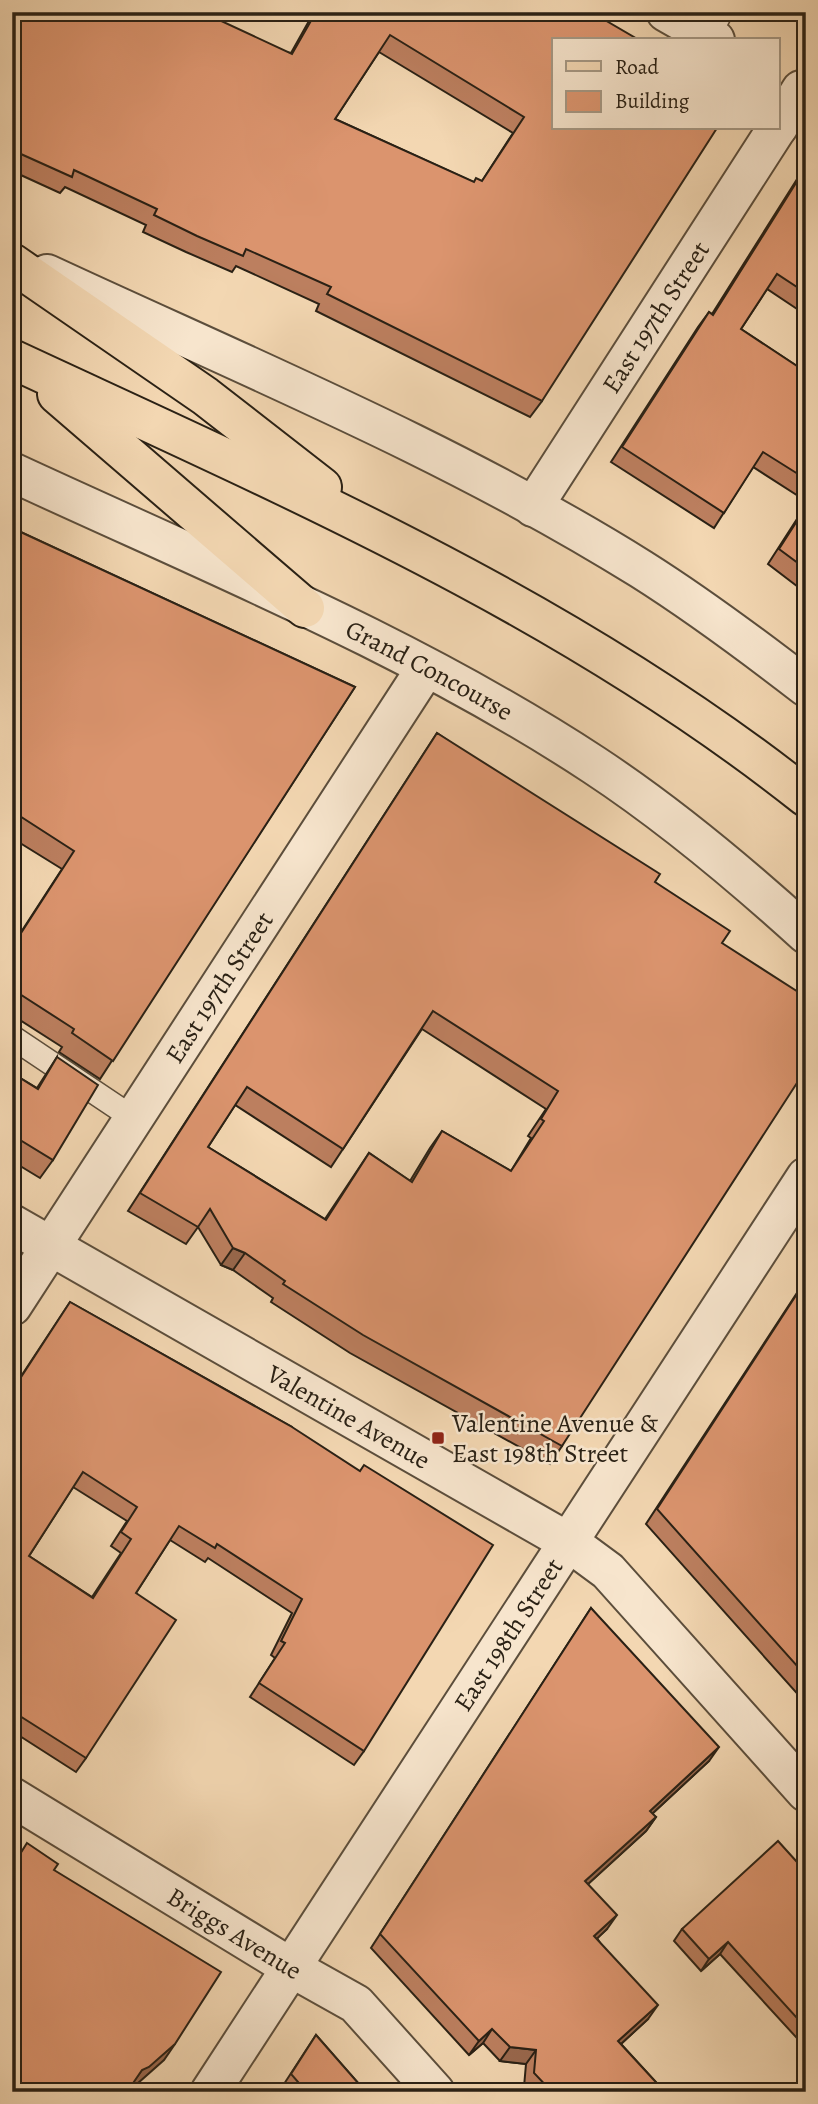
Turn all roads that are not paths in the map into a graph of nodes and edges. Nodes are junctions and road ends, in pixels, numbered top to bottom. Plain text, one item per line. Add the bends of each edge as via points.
1 (666, 12) edge
2 (715, 30) edge
3 (795, 86) edge
4 (780, 120) edge
5 (775, 130) edge
6 (12, 260) edge
7 (16, 361) edge
8 (12, 472) edge
9 (533, 507) junction
10 (376, 529) junction
11 (305, 608) junction
12 (426, 668) junction
13 (806, 687) edge
14 (806, 797) edge
15 (806, 934) edge
16 (12, 1037) edge
17 (133, 1118) junction
18 (806, 1177) edge
19 (12, 1224) edge
20 (50, 1247) junction
21 (12, 1306) edge
22 (570, 1544) junction
23 (806, 1791) edge
24 (12, 1797) edge
25 (290, 1968) junction
26 (210, 2092) edge
27 (435, 2092) edge

1 - 2 street
3 - 4 street, East 197th Street
5 - 9 street, East 197th Street
6 - 9 street via 416,446
6 - 10 main road via 205,396
7 - 10 main road
7 - 11 main road
8 - 11 street, Grand Concourse
9 - 13 street via 642,570
10 - 14 main road via 587,645
11 - 12 street, Grand Concourse
12 - 15 street, Grand Concourse via 595,765 681,827
12 - 17 street, East 197th Street
16 - 17 lane
17 - 20 street, East 197th Street
18 - 22 street, East 198th Street
19 - 20 street, Valentine Avenue
20 - 21 street, East 197th Street
20 - 22 street, Valentine Avenue
22 - 23 street, Valentine Avenue via 608,1571
22 - 25 street, East 198th Street
24 - 25 street, Briggs Avenue
25 - 26 street, East 198th Street
25 - 27 street, Briggs Avenue via 356,2004

